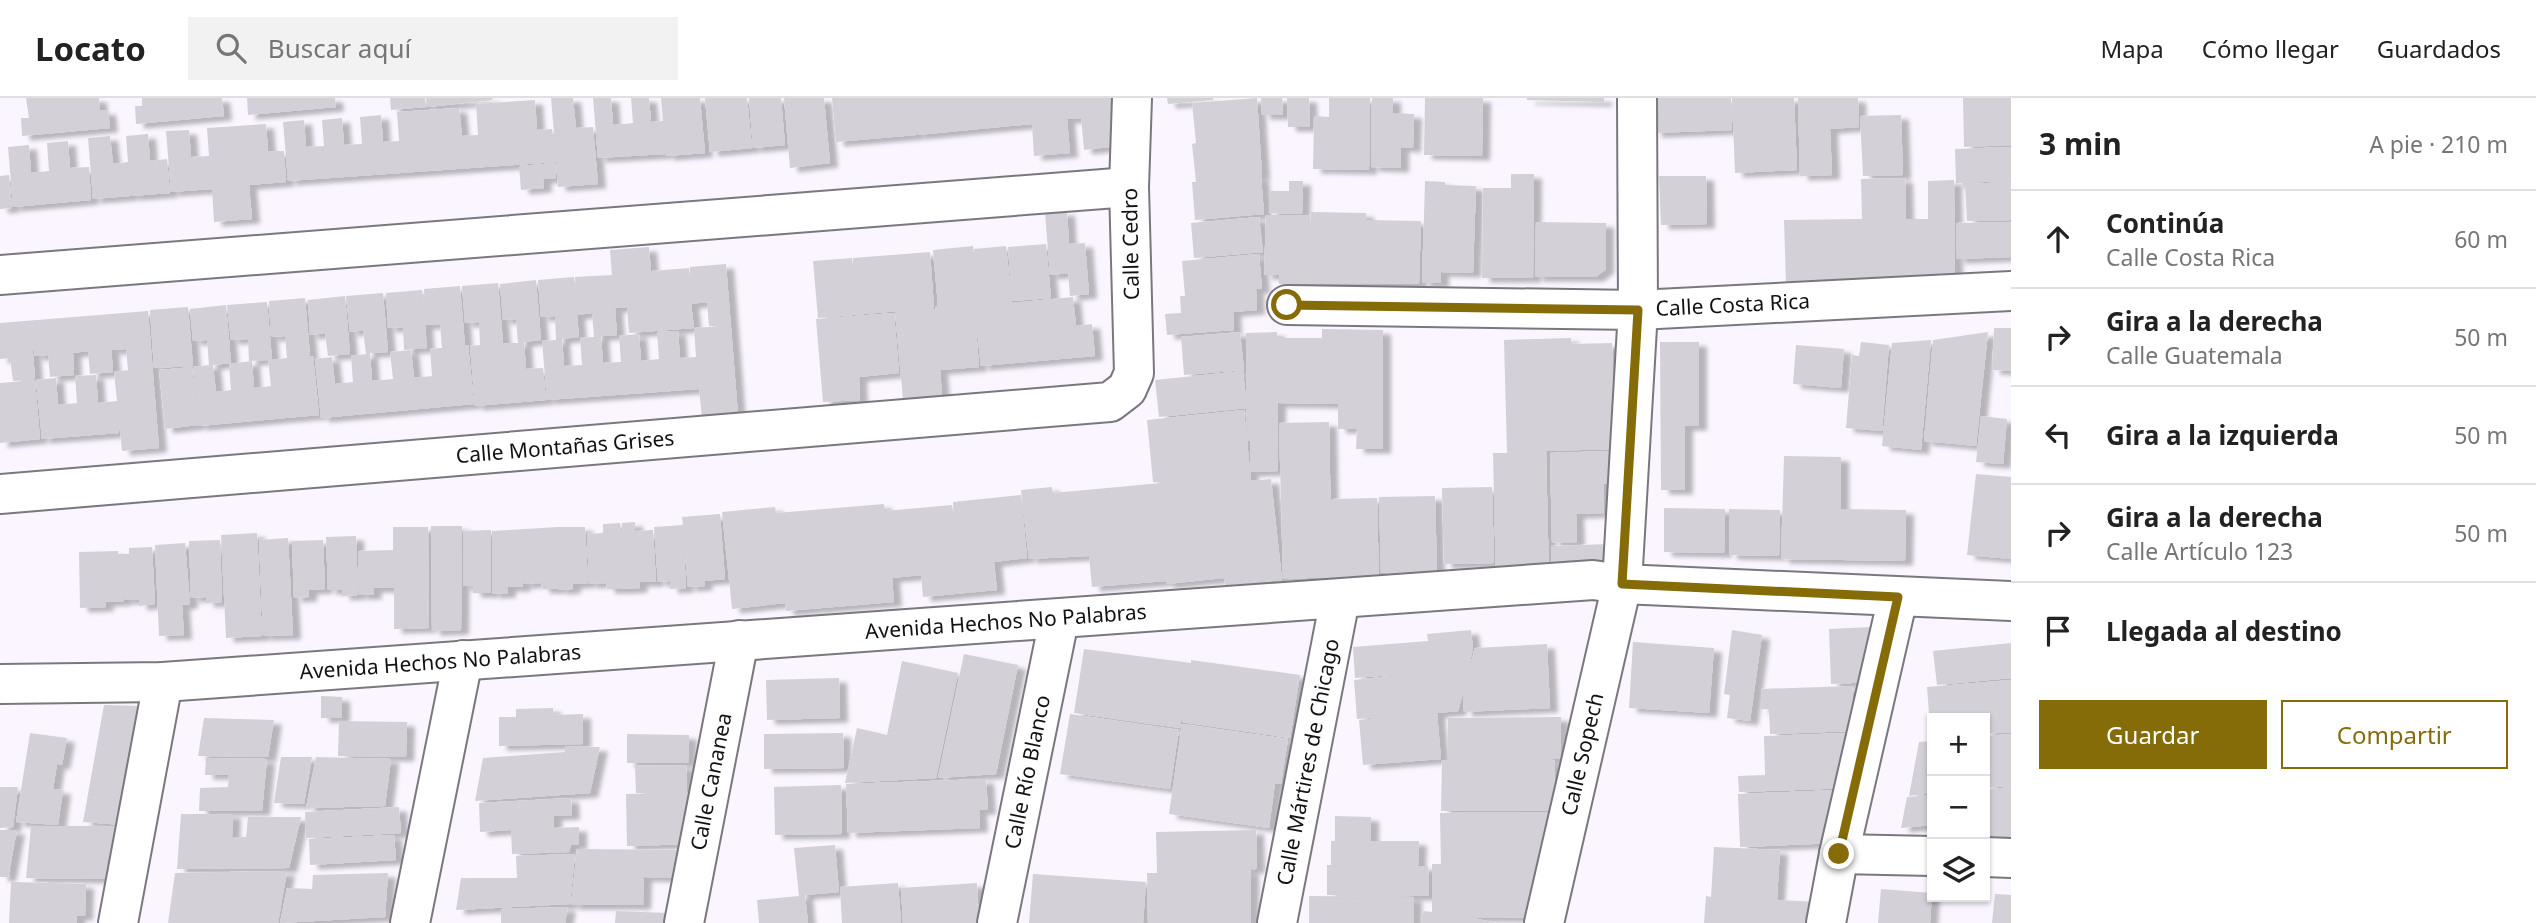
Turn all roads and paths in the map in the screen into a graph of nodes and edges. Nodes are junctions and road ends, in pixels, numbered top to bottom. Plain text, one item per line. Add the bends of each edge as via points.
1 (1132, 98) edge
2 (1637, 98) edge
3 (1129, 187) junction
4 (0, 275) edge
5 (2011, 291) edge
6 (1287, 305) dead end
7 (1638, 310) junction
8 (1127, 389) joint
9 (0, 494) edge
10 (1622, 584) junction
11 (1898, 597) junction
12 (1340, 599) junction
13 (2011, 601) edge
14 (1059, 620) junction
15 (739, 640) junction
16 (463, 660) junction
17 (163, 682) junction
18 (0, 684) edge
19 (1839, 854) junction
20 (1927, 856) edge
21 (1990, 857) edge
22 (2011, 858) edge
23 (118, 923) edge
24 (410, 923) edge
25 (684, 923) edge
26 (997, 923) edge
27 (1277, 923) edge
28 (1544, 923) edge
29 (1826, 923) edge

1 - 3 street, Calle Cedro
2 - 7 street, Calle Sopech
3 - 4 street
3 - 8 street, Calle Cedro via 1134,373
5 - 7 street, Calle Costa Rica
6 - 7 street, Calle Costa Rica
7 - 10 street, Calle Sopech
8 - 9 street, Calle Montañas Grises via 1110,402
10 - 11 street, Avenida Hechos No Palabras
10 - 12 street, Avenida Hechos No Palabras via 1592,580
10 - 28 street, Calle Sopech
11 - 13 street, Avenida Hechos No Palabras
11 - 19 street
12 - 14 street, Avenida Hechos No Palabras
12 - 27 street, Calle Mártires de Chicago
14 - 15 street, Avenida Hechos No Palabras
14 - 26 street, Calle Río Blanco
15 - 16 street, Avenida Hechos No Palabras
15 - 25 street, Calle Cananea
16 - 17 street, Avenida Hechos No Palabras
16 - 24 street
17 - 18 street, Avenida Hechos No Palabras
17 - 23 street
19 - 20 street
19 - 29 street
21 - 22 street

